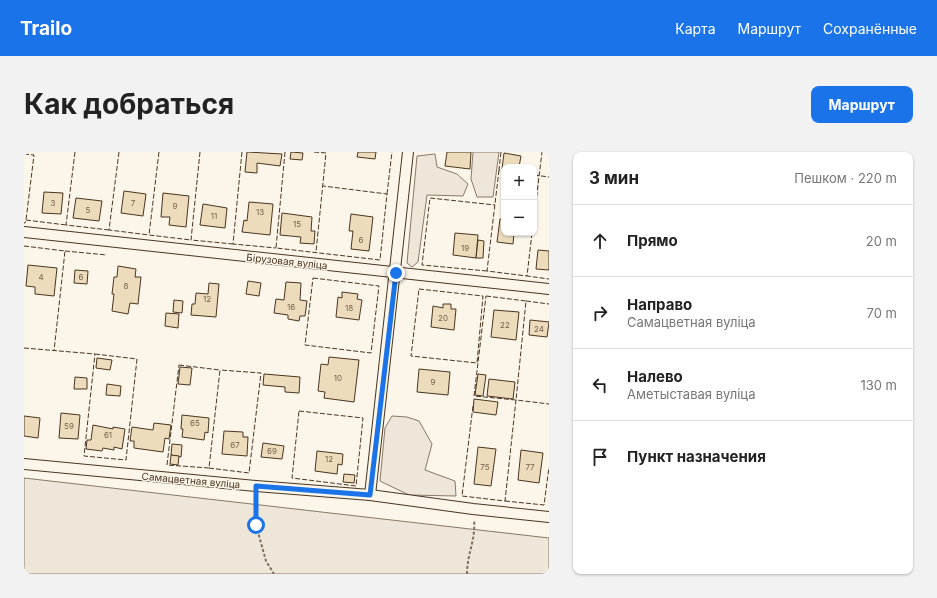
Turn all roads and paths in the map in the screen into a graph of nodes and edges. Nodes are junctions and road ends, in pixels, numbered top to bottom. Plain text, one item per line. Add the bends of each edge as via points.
1 (408, 152) edge
2 (24, 232) edge
3 (396, 273) junction
4 (549, 290) edge
5 (24, 464) edge
6 (256, 486) junction
7 (370, 495) junction
8 (473, 509) junction
9 (549, 517) edge
10 (274, 574) edge
11 (467, 574) edge

1 - 3 street
2 - 3 street, Бірузовая вуліца
3 - 4 street, Бірузовая вуліца
3 - 7 street
5 - 6 street, Самацветная вуліца
6 - 7 street, Самацветная вуліца
6 - 10 path via 256,525 266,561
7 - 8 street, Самацветная вуліца
8 - 9 street, Самацветная вуліца
8 - 11 path via 475,535 467,562

